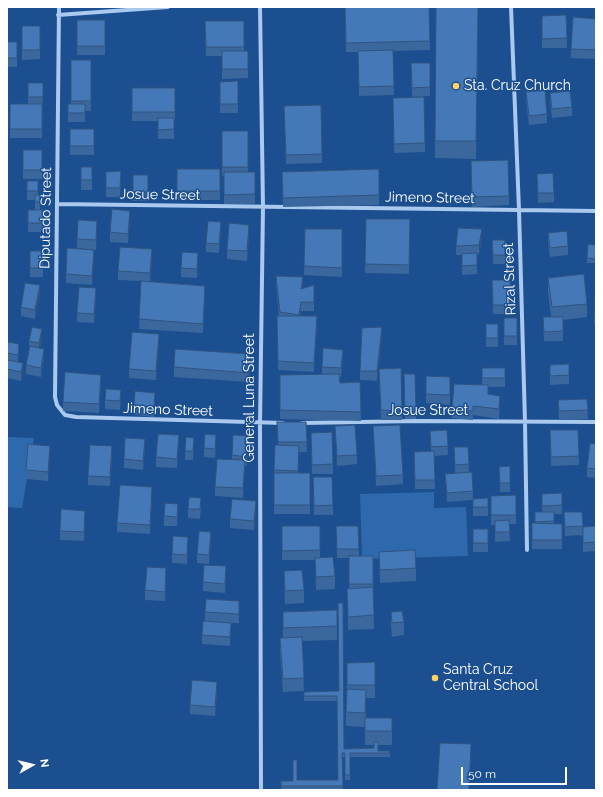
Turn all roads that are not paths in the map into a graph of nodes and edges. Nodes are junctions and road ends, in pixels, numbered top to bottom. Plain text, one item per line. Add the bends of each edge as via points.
1 (59, 7) edge
2 (168, 7) edge
3 (260, 7) edge
4 (511, 7) edge
5 (58, 15) junction
6 (57, 204) junction
7 (263, 207) junction
8 (520, 210) junction
9 (596, 210) edge
10 (76, 417) joint
11 (526, 422) junction
12 (596, 422) edge
13 (291, 423) edge
14 (299, 423) edge
15 (260, 424) junction
16 (527, 550) dead end
17 (261, 790) edge

1 - 5 street, Diputado Street
2 - 5 street
3 - 7 street, General Luna Street
4 - 8 street, Rizal Street
5 - 6 street, Diputado Street
6 - 7 street, Josue Street
6 - 10 street, Diputado Street via 55,397 65,416
7 - 8 street, Jimeno Street
7 - 15 street, General Luna Street
8 - 9 street, Jimeno Street
8 - 11 street, Rizal Street
10 - 15 street, Jimeno Street
11 - 12 street, Josue Street
11 - 14 street, Josue Street
11 - 16 street, Rizal Street
13 - 15 street
15 - 17 street, General Luna Street

